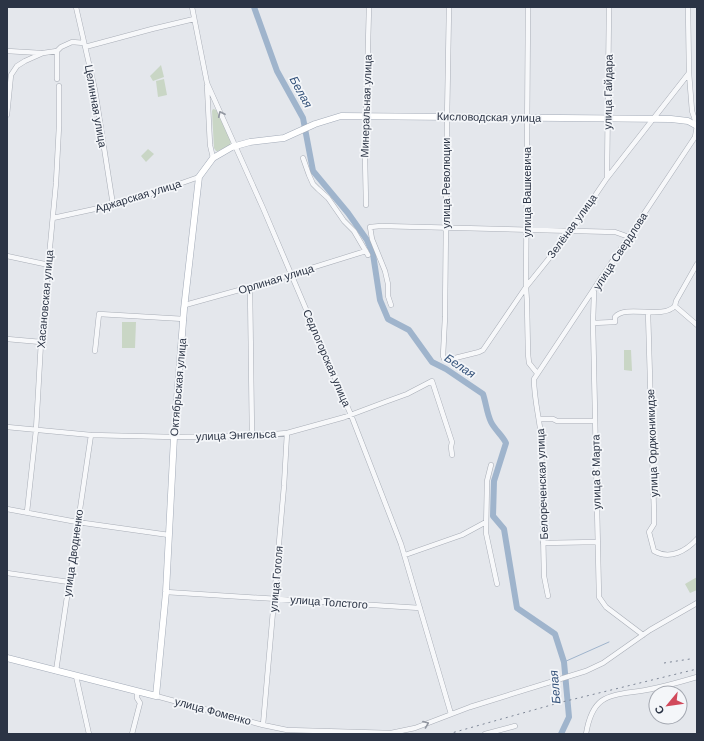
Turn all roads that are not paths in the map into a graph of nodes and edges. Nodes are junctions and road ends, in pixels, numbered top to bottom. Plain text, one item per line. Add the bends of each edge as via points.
1 (76, 7) edge
2 (192, 7) edge
3 (369, 7) edge
4 (449, 7) edge
5 (528, 7) edge
6 (610, 7) edge
7 (688, 7) edge
8 (194, 19) junction
9 (84, 45) junction
10 (7, 51) edge
11 (57, 51) junction
12 (43, 53) junction
13 (689, 73) junction
14 (57, 78) dead end
15 (207, 83) junction
16 (59, 86) dead end
17 (7, 115) edge
18 (366, 116) junction
19 (447, 116) junction
20 (527, 117) junction
21 (608, 117) junction
22 (653, 118) junction
23 (697, 126) edge
24 (236, 146) junction
25 (213, 158) junction
26 (303, 158) dead end
27 (199, 177) junction
28 (607, 178) junction
29 (113, 205) junction
30 (366, 205) dead end
31 (53, 218) junction
32 (446, 228) junction
33 (526, 230) junction
34 (571, 231) junction
35 (629, 237) junction
36 (7, 256) edge
37 (697, 264) edge
38 (49, 265) junction
39 (291, 274) junction
40 (250, 287) junction
41 (526, 287) junction
42 (595, 289) junction
43 (185, 305) junction
44 (391, 305) dead end
45 (675, 306) junction
46 (648, 312) junction
47 (184, 319) junction
48 (593, 323) junction
49 (697, 325) edge
50 (7, 340) edge
51 (41, 342) junction
52 (95, 351) dead end
53 (444, 359) joint
54 (537, 373) junction
55 (351, 415) junction
56 (540, 419) junction
57 (595, 421) junction
58 (7, 427) edge
59 (36, 430) junction
60 (287, 433) junction
61 (91, 435) junction
62 (252, 436) junction
63 (174, 437) junction
64 (452, 455) dead end
65 (491, 465) dead end
66 (7, 509) edge
67 (27, 512) junction
68 (77, 522) junction
69 (486, 522) junction
70 (169, 535) junction
71 (697, 539) edge
72 (597, 542) junction
73 (543, 543) junction
74 (405, 555) junction
75 (7, 573) edge
76 (69, 582) junction
77 (497, 584) dead end
78 (166, 592) junction
79 (548, 596) dead end
80 (275, 598) junction
81 (697, 603) edge
82 (420, 608) junction
83 (643, 635) junction
84 (7, 658) edge
85 (56, 671) junction
86 (76, 676) junction
87 (697, 677) edge
88 (137, 692) junction
89 (156, 696) junction
90 (451, 714) junction
91 (262, 725) junction
92 (515, 726) dead end
93 (89, 734) edge
94 (132, 734) edge
95 (485, 734) edge
96 (586, 734) edge

1 - 9 street, Целинная улица
2 - 8 street, Седлогорская улица
3 - 18 street, Минеральная улица
4 - 19 street, улица Революции
5 - 20 street, улица Вашкевича
6 - 21 street, улица Гайдара
7 - 13 street
8 - 9 street
8 - 15 street, Седлогорская улица
9 - 11 street via 72,42
9 - 29 street, Целинная улица via 95,90
10 - 12 street
11 - 12 street
11 - 14 street
12 - 17 street via 17,66 11,75
13 - 22 street, Зелёная улица
13 - 23 street via 692,111
24 -> 15 street, Седлогорская улица
15 - 25 street
16 - 31 street, Хасановская улица
18 - 19 main road, Кисловодская улица
18 - 24 main road, Кисловодская улица via 341,116 284,138
18 - 30 street, Минеральная улица
19 - 20 main road, Кисловодская улица
19 - 32 street, улица Революции
20 - 21 main road, Кисловодская улица
20 - 33 street, улица Вашкевича
21 - 22 main road, Кисловодская улица
21 - 28 street, улица Гайдара
22 - 23 main road, Кисловодская улица via 688,121
22 - 28 street, Зелёная улица
23 - 35 street, улица Свердлова via 695,137
24 - 25 main road
24 - 39 street, Седлогорская улица
25 - 27 main road
26 - 39 street, Орлиная улица via 314,184 354,231 367,253
27 - 29 street, Аджарская улица
27 - 43 main road, Октябрьская улица
28 - 34 street, Зелёная улица
29 - 31 street, Аджарская улица
31 - 38 street, Хасановская улица
32 - 33 street
32 - 44 street via 370,227 385,271
32 - 53 street, улица Революции
33 - 34 street
33 - 41 street, улица Вашкевича
34 - 35 street via 614,232
34 - 41 street, Зелёная улица
35 - 42 street, улица Свердлова
36 - 38 street
37 - 45 street
38 - 51 street, Хасановская улица
39 - 40 street, Орлиная улица
39 - 55 street, Седлогорская улица
40 - 43 street, Орлиная улица
40 - 62 street
41 - 53 street, Зелёная улица via 482,350
41 - 54 street, улица Вашкевича via 529,363
42 - 48 street, улица 8 Марта
42 - 54 street, улица Свердлова
43 - 47 main road, Октябрьская улица
45 - 46 street via 668,311
45 - 49 street
46 - 48 street via 620,313 615,317 615,322
46 - 71 street, улица Орджоникидзе via 654,513 654,524 649,532 654,551 664,554 675,554
47 - 52 street via 99,314
47 - 63 main road, Октябрьская улица
48 - 57 street, улица 8 Марта
50 - 51 street
51 - 59 street, Хасановская улица
54 - 56 street, Белореченская улица via 534,388 536,412
55 - 60 street, улица Энгельса
55 - 64 street, улица Энгельса via 404,395 432,381 452,442
55 - 74 street, Седлогорская улица
56 - 57 street
56 - 73 street, Белореченская улица
57 - 72 street, улица 8 Марта
58 - 59 street, улица Энгельса
59 - 61 street, улица Энгельса
59 - 67 street, Хасановская улица
60 - 62 street, улица Энгельса
60 - 80 street, улица Гоголя
61 - 63 street, улица Энгельса
61 - 68 street, улица Дводненко
62 - 63 street, улица Энгельса
63 - 70 main road, Октябрьская улица
65 - 69 street via 487,481
66 - 67 street
67 - 68 street
68 - 70 street
68 - 76 street, улица Дводненко
69 - 74 street via 462,535
69 - 77 street
70 - 78 main road, Октябрьская улица
72 - 73 street
72 - 83 street, улица 8 Марта via 600,597 606,607
73 - 79 street, Белореченская улица via 544,576
74 - 82 street, Седлогорская улица
75 - 76 street
76 - 85 street, улица Дводненко
78 - 80 street, улица Толстого
78 - 89 main road, Октябрьская улица
80 - 82 street, улица Толстого
80 - 91 street, улица Гоголя
81 - 83 street, улица Фоменко
82 - 90 street, Седлогорская улица
83 - 90 street, улица Фоменко via 603,663 586,671
84 - 85 main road, улица Фоменко
85 - 86 main road, улица Фоменко
86 - 88 main road, улица Фоменко
86 - 93 street
87 - 96 street via 645,690 611,695 594,709
88 - 89 main road, улица Фоменко
88 - 94 street via 136,698 140,703
89 - 91 street, улица Фоменко
91 -> 90 street, улица Фоменко via 287,730 391,733 415,728
92 - 95 street

